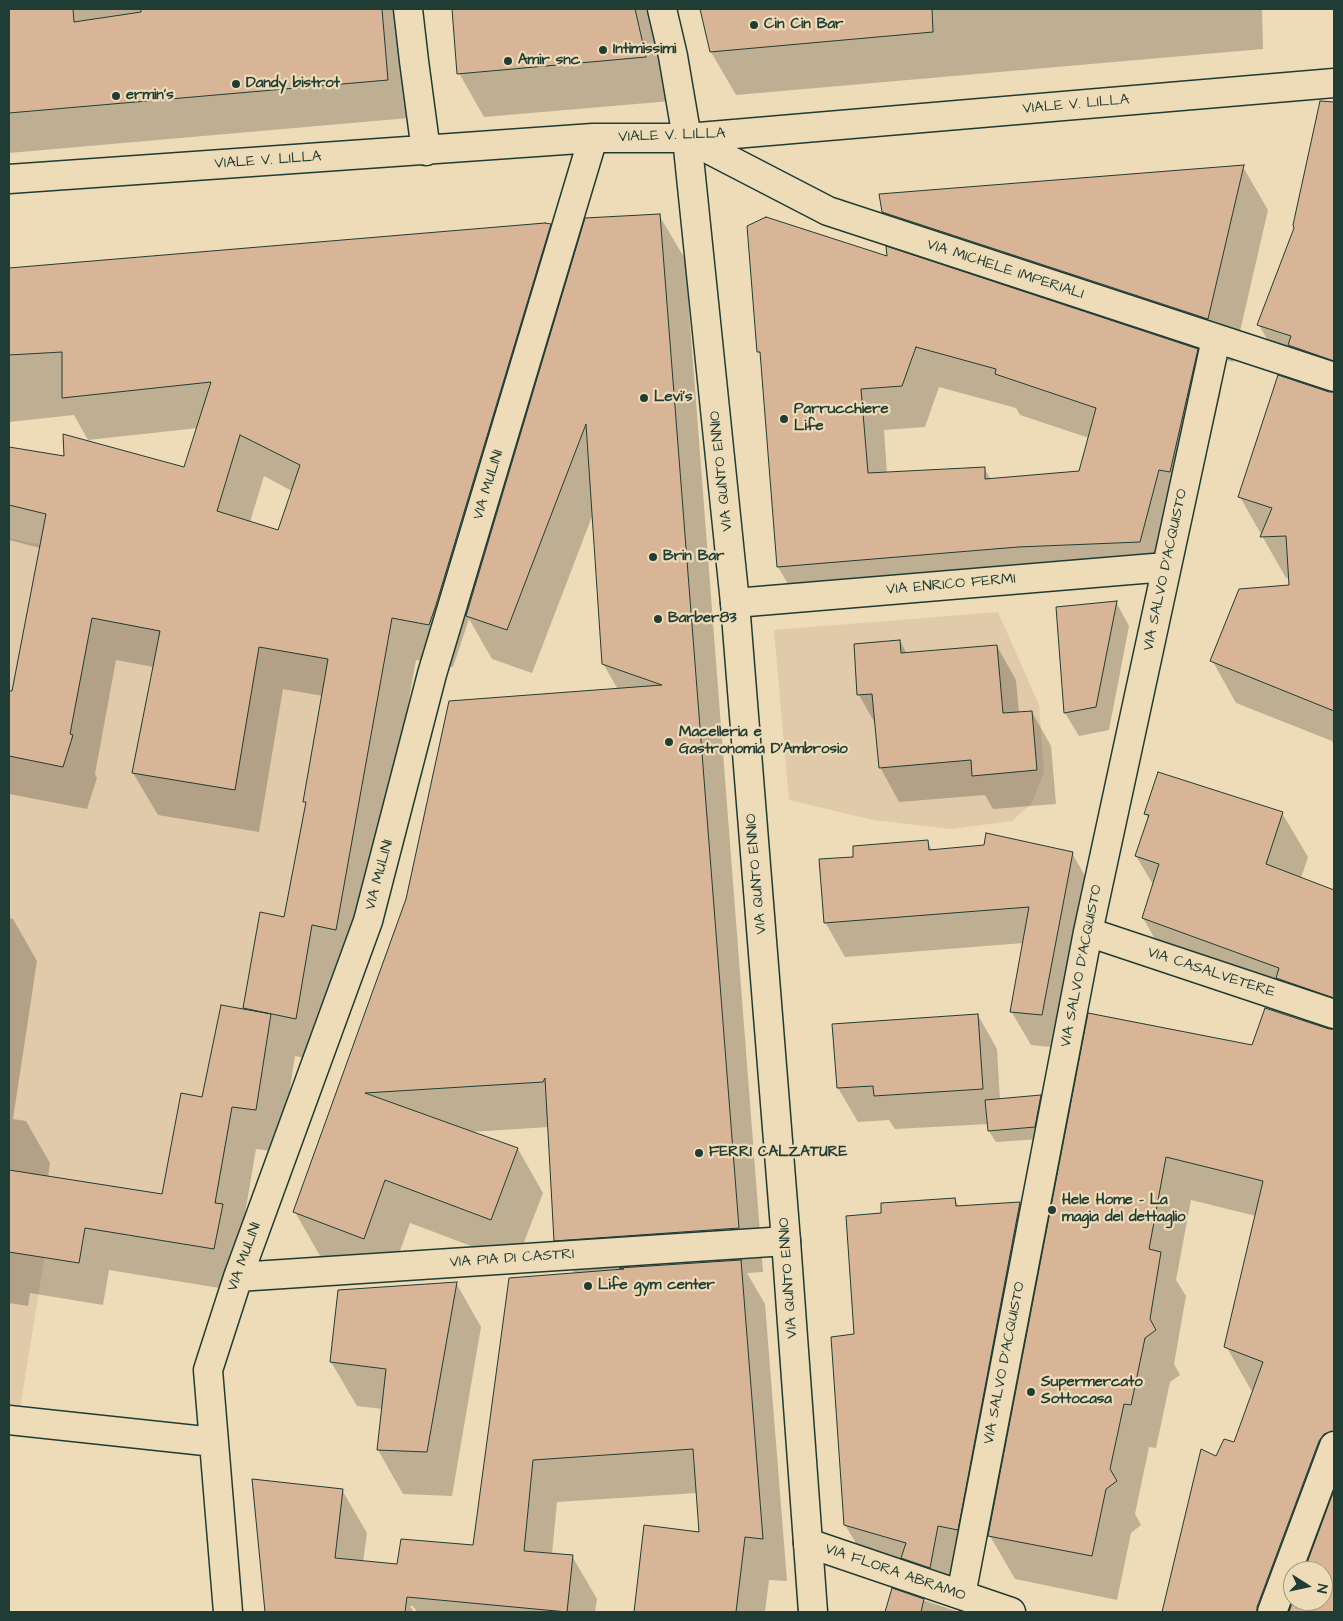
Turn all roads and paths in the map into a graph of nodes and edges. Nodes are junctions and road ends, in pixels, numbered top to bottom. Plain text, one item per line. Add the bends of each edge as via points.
1 (408, 9) edge
2 (662, 9) edge
3 (1334, 83) edge
4 (592, 138) junction
5 (687, 138) junction
6 (426, 151) junction
7 (9, 179) edge
8 (1216, 339) junction
9 (1334, 377) edge
10 (1166, 567) junction
11 (735, 603) junction
12 (1088, 932) junction
13 (1334, 1014) edge
14 (786, 1241) junction
15 (238, 1277) junction
16 (9, 1420) edge
17 (214, 1442) junction
18 (1334, 1446) edge
19 (808, 1544) junction
20 (961, 1595) junction
21 (228, 1612) edge
22 (813, 1612) edge
23 (1011, 1612) edge
24 (1272, 1612) edge

1 - 6 street
2 - 5 street, VIA QUNTO ENNIO
3 - 5 street, VIALE V. LILLA
4 - 5 street, VIALE V. LILLA
4 - 6 street, VIALE V. LILLA
4 - 15 street, VIA MULINI via 432,674 368,921
5 - 8 street, VIA MICHELE IMPERIALI via 828,211
5 - 11 street, VIA QUNTO ENNIO
6 - 7 street, VIALE V. LILLA
8 - 9 street, VIA MICHELE IMPERIALI
8 - 10 street, VIA SALVO D'ACQUISTO
10 - 11 street, VIA ENRICO FERMI
10 - 12 street, VIA SALVO D'ACQUISTO
11 - 14 street, VIA QUNTO ENNIO
12 - 13 street, VIA CASALVETERE
12 - 20 street, VIA SALVO D'ACQUISTO
14 - 15 street, VIA PIA DI CASTRI
14 - 19 street, VIA QUNTO ENNIO
15 - 17 street, VIA MULINI via 208,1370
16 - 17 street
17 - 21 street, VIA MULINI
18 - 24 street
19 - 20 street, VIA FLORA ABRAMO
19 - 22 street, VIA QUNTO ENNIO
20 - 23 street, VIA FLORA ABRAMO

